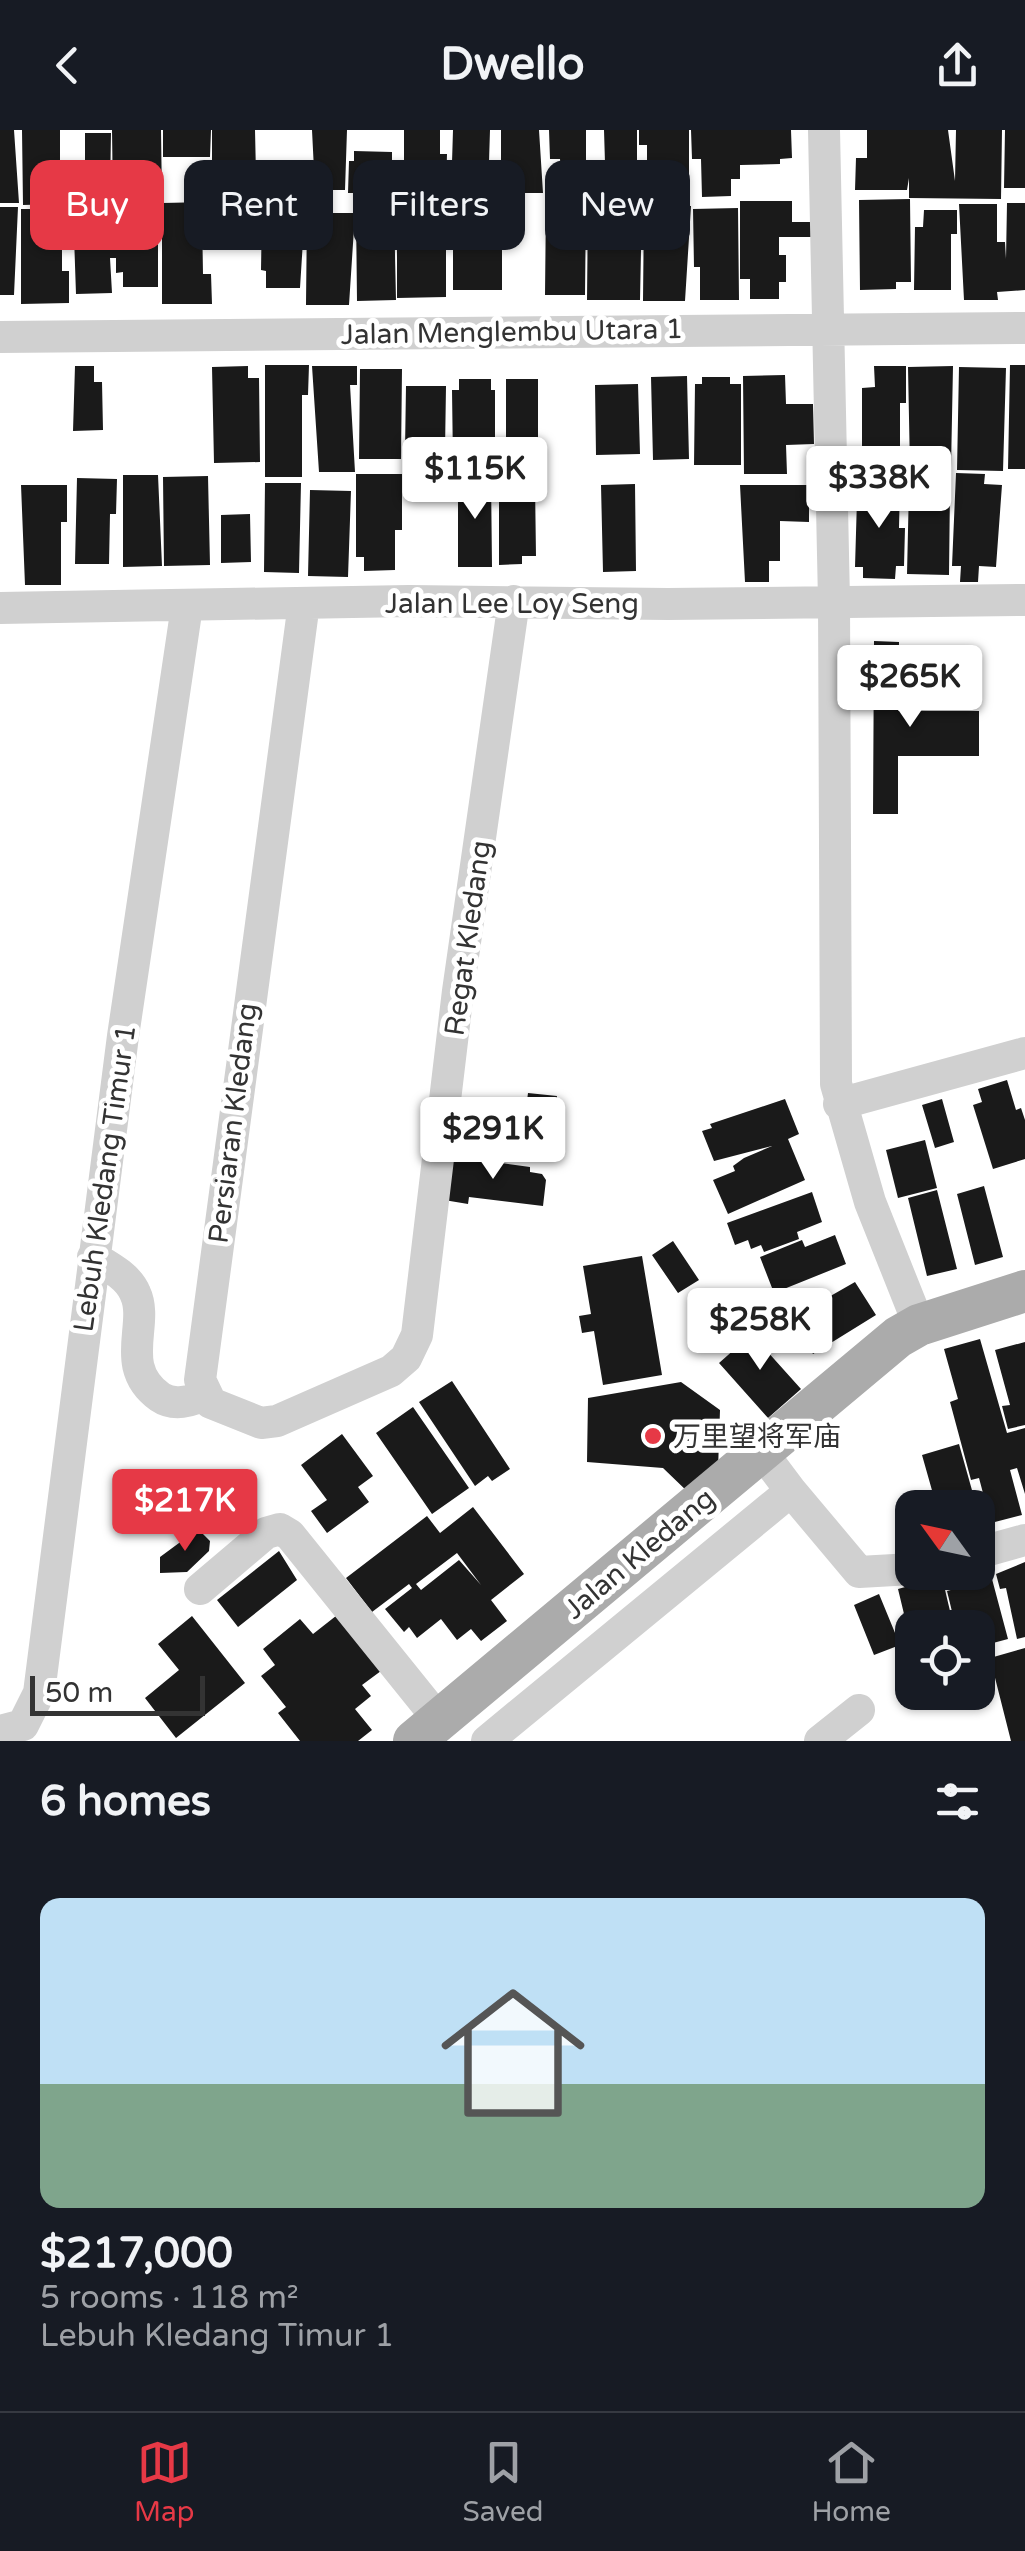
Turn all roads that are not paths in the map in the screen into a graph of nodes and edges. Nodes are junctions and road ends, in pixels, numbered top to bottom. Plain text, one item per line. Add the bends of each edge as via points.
1 (824, 130) edge
2 (827, 326) junction
3 (1025, 328) edge
4 (0, 336) edge
5 (1025, 600) edge
6 (834, 601) junction
7 (514, 602) junction
8 (304, 603) junction
9 (188, 606) junction
10 (0, 608) edge
11 (1025, 1053) edge
12 (839, 1104) junction
13 (93, 1257) junction
14 (1025, 1290) edge
15 (918, 1325) junction
16 (204, 1394) junction
17 (761, 1452) junction
18 (791, 1491) junction
19 (1025, 1540) edge
20 (995, 1548) edge
21 (895, 1570) edge
22 (200, 1589) dead end
23 (859, 1710) dead end
24 (0, 1732) edge
25 (427, 1734) edge
26 (486, 1741) edge
27 (820, 1741) edge

1 - 2 street
2 - 3 street, Jalan Menglembu Utara 1
2 - 4 street, Jalan Menglembu Utara 1
2 - 6 street
5 - 6 street, Jalan Lee Loy Seng
6 - 7 street, Jalan Lee Loy Seng
6 - 12 street
7 - 8 street, Jalan Lee Loy Seng
7 - 16 street, Regat Kledang via 417,1335 391,1371 276,1421 226,1413
8 - 9 street, Jalan Lee Loy Seng
8 - 16 street, Persiaran Kledang via 204,1341
9 - 10 street, Jalan Lee Loy Seng
9 - 13 street, Lebuh Kledang Timur 1
11 - 12 street
12 - 15 street
13 - 16 street via 123,1276 137,1295 137,1363 149,1389 167,1402
13 - 24 street, Lebuh Kledang Timur 1 via 38,1693 23,1725
14 - 15 main road, Jalan Kledang
15 - 17 main road, Jalan Kledang
17 - 18 street
17 - 25 main road, Jalan Kledang
18 - 21 street via 860,1572
18 - 26 street
19 - 20 street
22 - 25 street via 266,1533 290,1534
23 - 27 street

